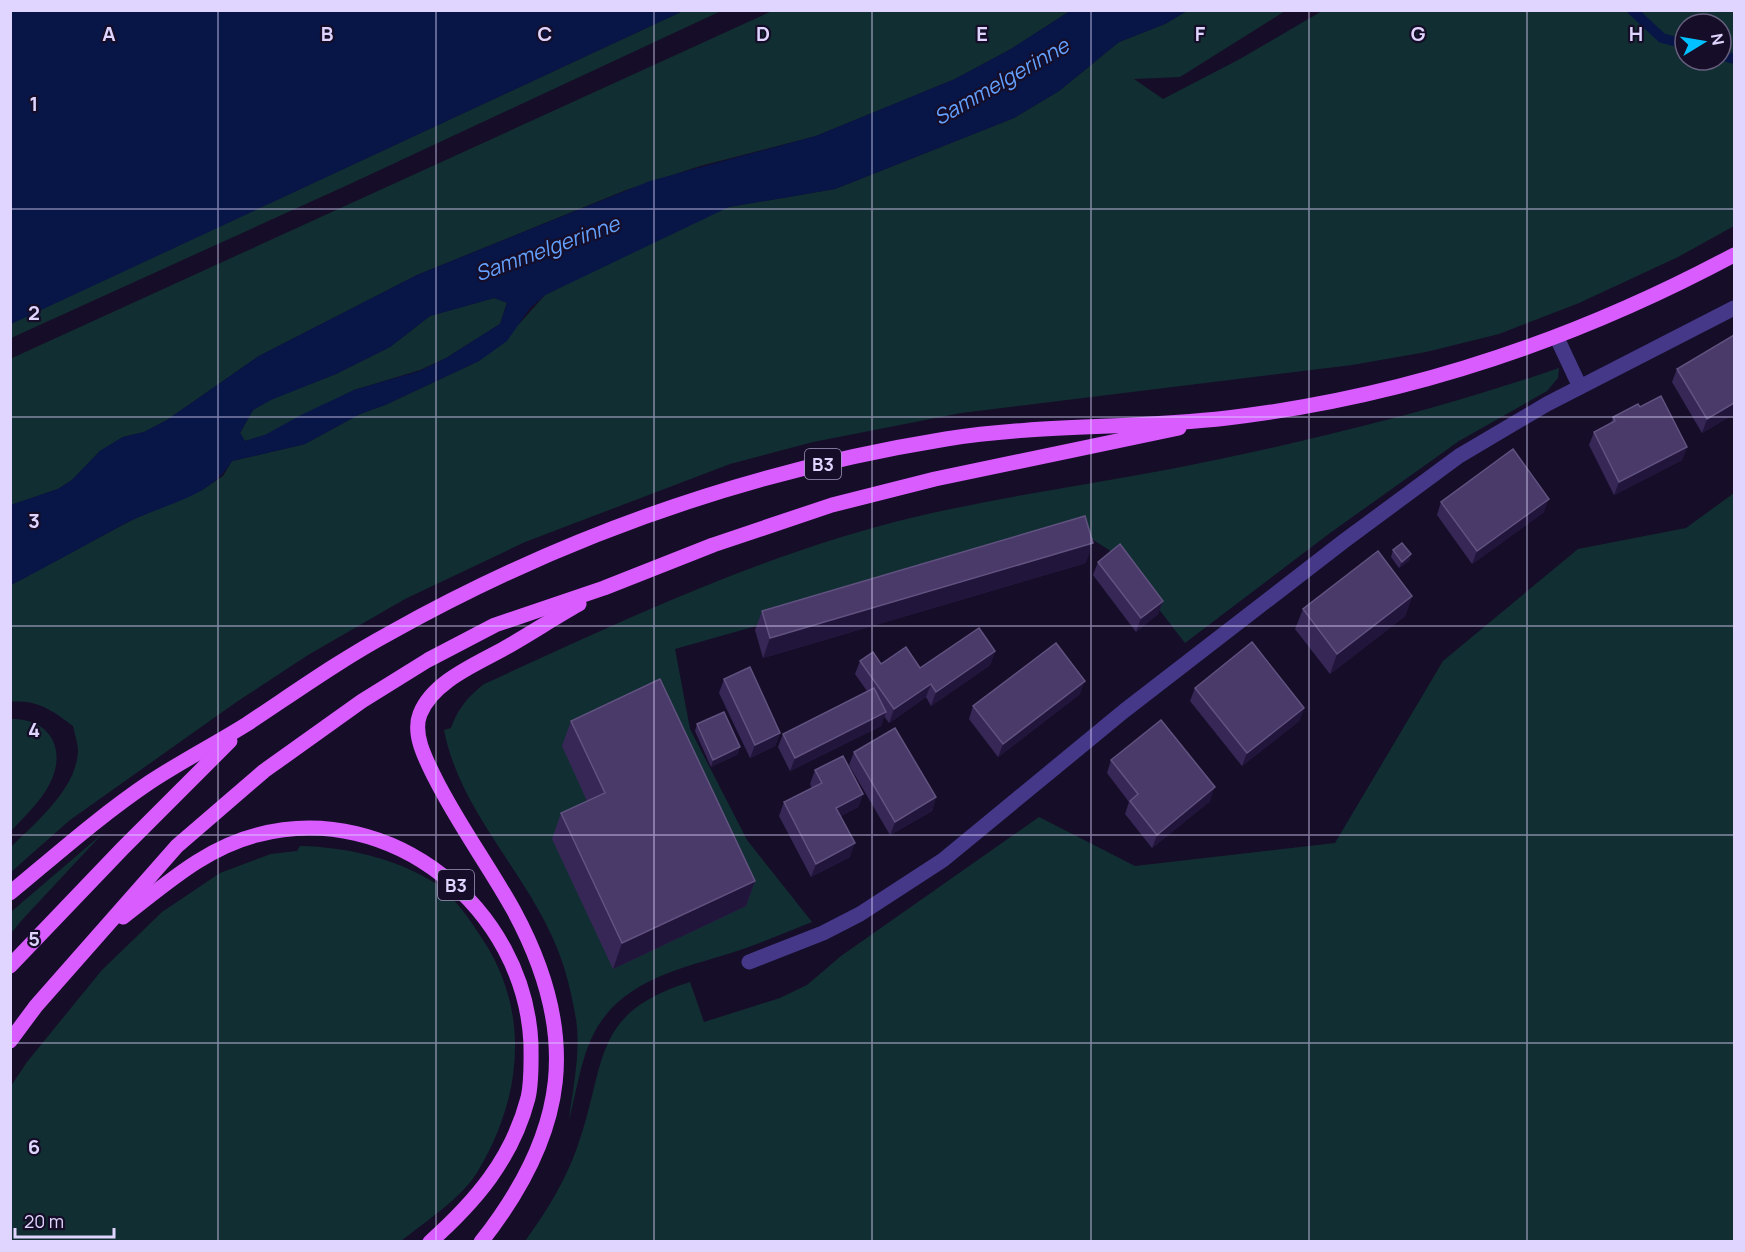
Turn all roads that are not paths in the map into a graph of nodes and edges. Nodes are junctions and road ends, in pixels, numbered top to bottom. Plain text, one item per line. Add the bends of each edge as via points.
1 (1734, 255) edge
2 (1734, 308) edge
3 (1557, 338) junction
4 (1580, 387) junction
5 (1220, 419) junction
6 (604, 588) junction
7 (247, 724) junction
8 (10, 893) edge
9 (93, 942) junction
10 (749, 962) dead end
11 (10, 966) edge
12 (10, 1041) edge
13 (430, 1242) edge
14 (481, 1242) edge

1 - 3 main road via 1648,299
2 - 4 street
3 - 4 street
3 - 5 main road via 1477,366 1380,391
4 - 10 street via 1459,456 1353,534 906,886 823,933
5 - 6 main road, B3 via 935,479 832,505 713,545
5 - 7 main road, B3 via 1021,429 946,439 740,484 676,504 520,566 448,601 385,635
6 - 9 main road, B3 via 495,625 428,660 308,737 177,846
6 - 14 main road, B3 via 452,678 420,713 418,725 425,758 538,959 556,1026 552,1107 538,1152 516,1194
7 - 8 main road via 141,789
7 - 11 main road, B3
9 - 12 main road, B3
9 - 13 main road, B3 via 212,852 235,841 281,830 310,827 362,835 417,857 458,886 497,935 514,965 525,998 531,1065 528,1097 500,1164 483,1190

